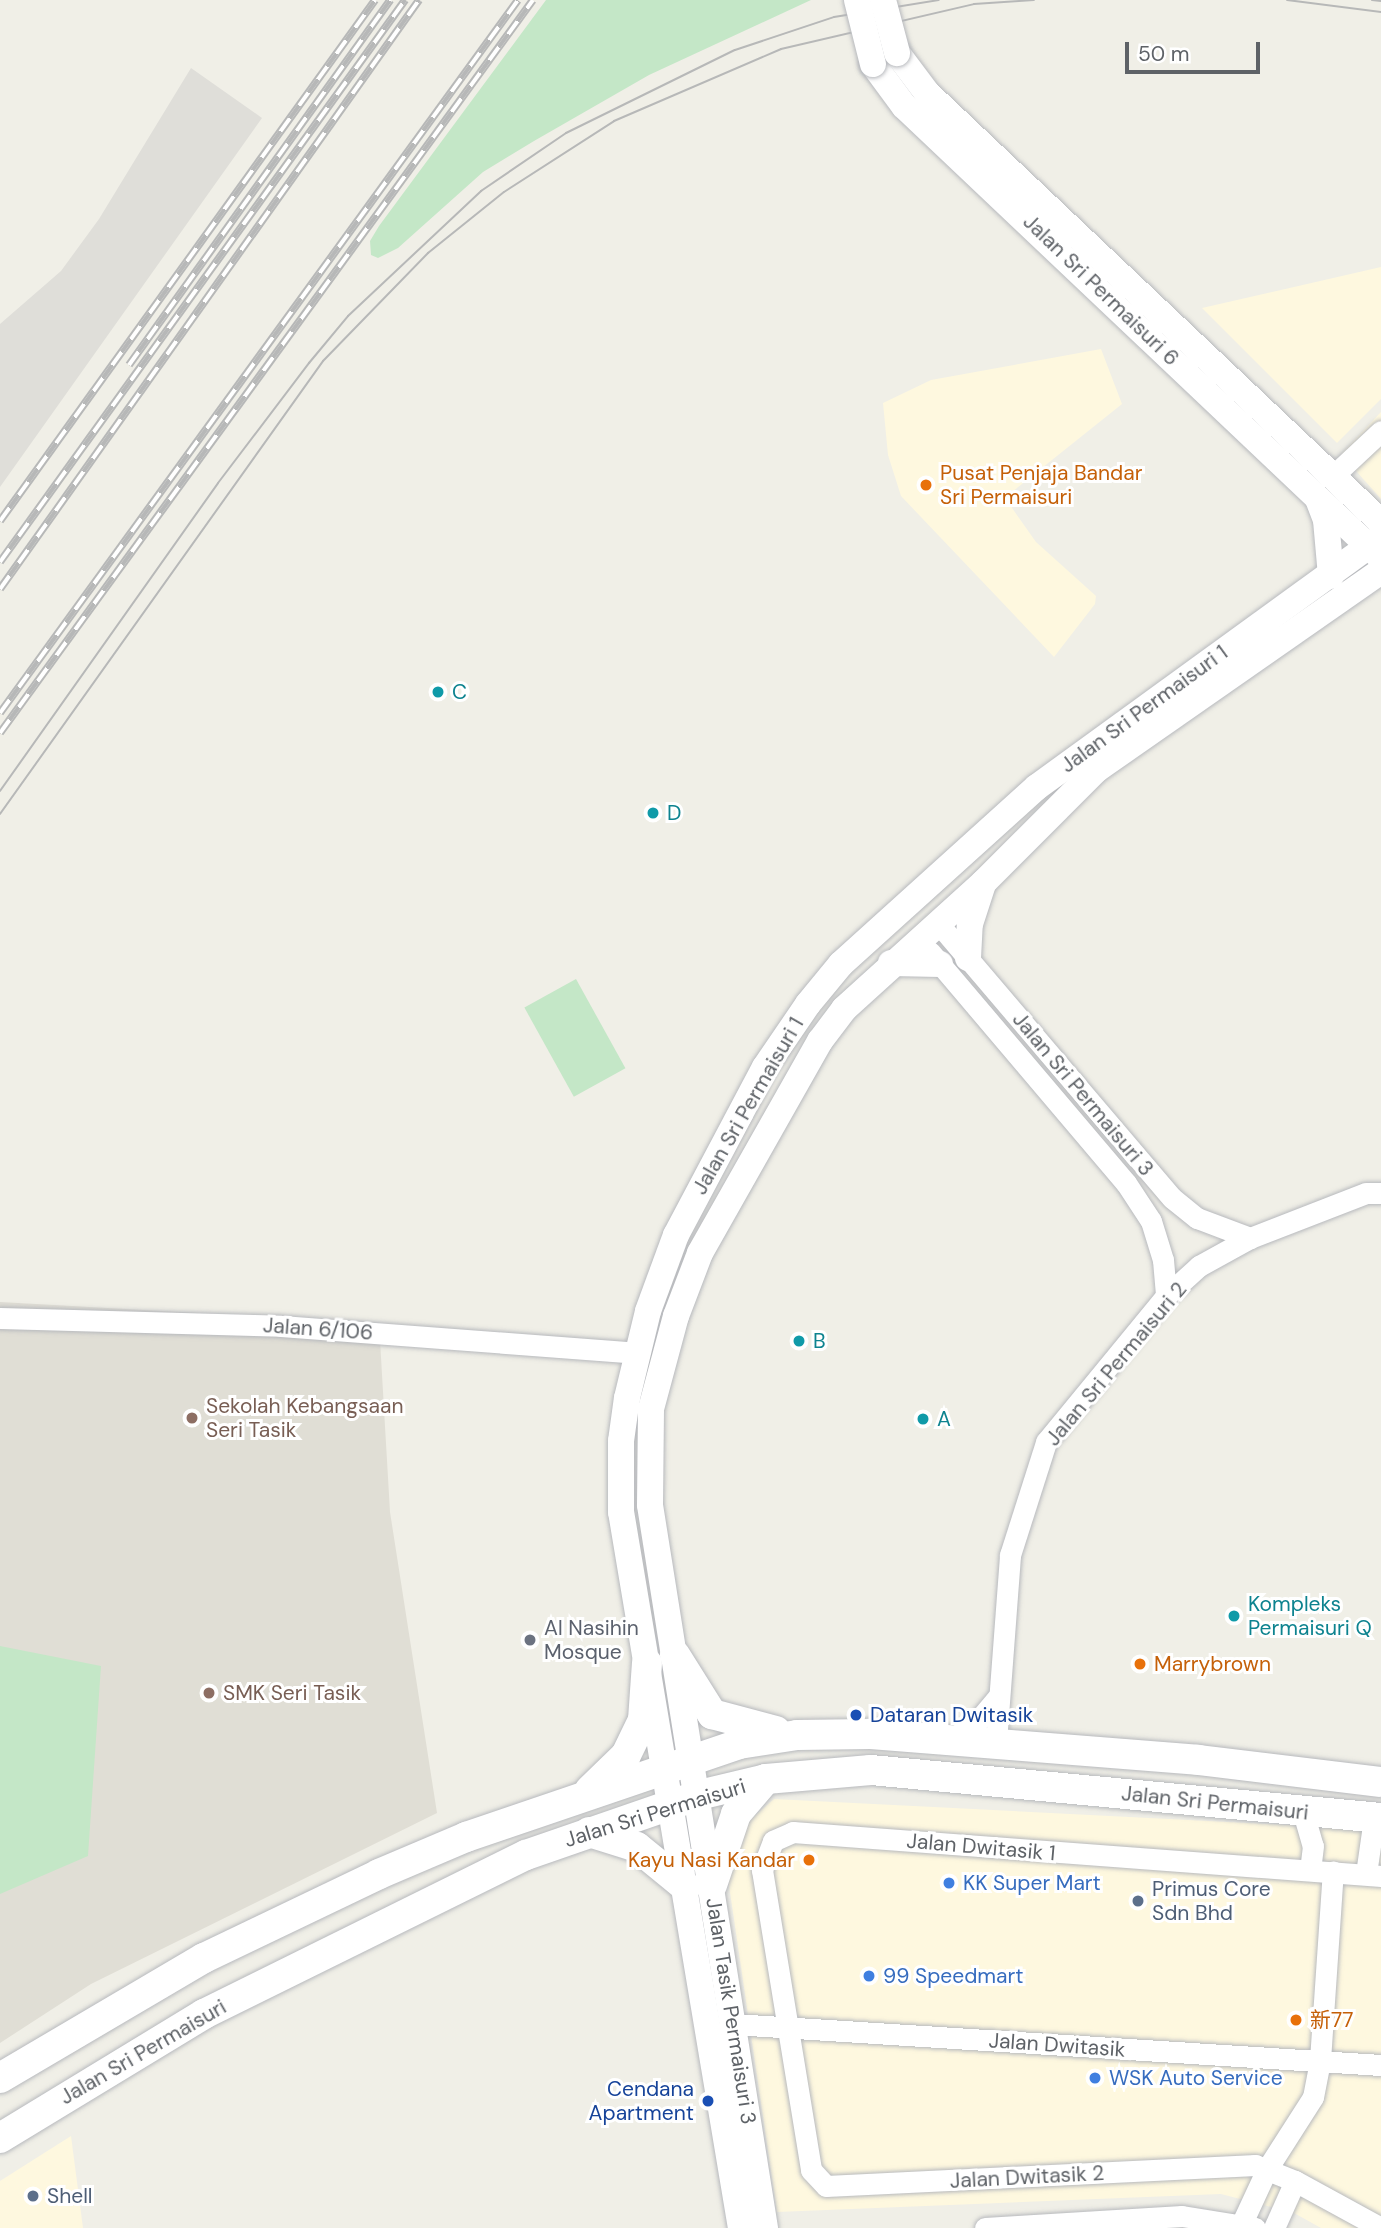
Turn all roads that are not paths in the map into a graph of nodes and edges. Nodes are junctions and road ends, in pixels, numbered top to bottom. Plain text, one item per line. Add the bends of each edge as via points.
1 (857, 0) edge
2 (883, 0) edge
3 (1378, 438) edge
4 (1334, 475) junction
5 (1317, 495) junction
6 (1381, 522) edge
7 (1378, 553) edge
8 (1331, 576) junction
9 (1381, 594) edge
10 (1333, 608) junction
11 (984, 882) junction
12 (935, 883) junction
13 (924, 926) junction
14 (884, 928) junction
15 (968, 958) junction
16 (891, 963) junction
17 (940, 964) junction
18 (765, 1067) junction
19 (794, 1086) junction
20 (1381, 1193) edge
21 (1250, 1238) junction
22 (1166, 1296) junction
23 (0, 1318) edge
24 (636, 1353) junction
25 (650, 1506) junction
26 (621, 1512) junction
27 (661, 1659) junction
28 (999, 1696) junction
29 (797, 1735) junction
30 (951, 1739) junction
31 (996, 1742) junction
32 (679, 1762) junction
33 (766, 1779) junction
34 (1381, 1782) edge
35 (582, 1798) junction
36 (1167, 1798) junction
37 (686, 1800) junction
38 (1303, 1812) junction
39 (1381, 1819) edge
40 (589, 1832) junction
41 (1310, 1870) junction
42 (1333, 1871) junction
43 (1374, 1875) edge
44 (699, 1886) junction
45 (733, 2024) junction
46 (788, 2027) junction
47 (1320, 2060) junction
48 (1381, 2065) edge
49 (0, 2078) edge
50 (0, 2138) edge
51 (1267, 2169) junction
52 (1296, 2180) junction
53 (1212, 2223) edge
54 (1249, 2226) edge
55 (741, 2228) edge
56 (765, 2228) edge
57 (985, 2228) edge
58 (1274, 2228) edge
59 (1381, 2228) edge

1 - 5 street, Jalan Sri Permaisuri 6, bridge via 873,64 904,106
2 - 4 street, Jalan Sri Permaisuri 6, bridge via 897,53 927,93
3 - 4 street
4 - 6 street, Jalan Sri Permaisuri 6
5 - 7 street, Jalan Sri Permaisuri 6
5 - 8 street via 1326,520
7 - 8 street, Jalan Sri Permaisuri 1
7 - 10 street, Jalan Sri Permaisuri 1
8 - 12 street, Jalan Sri Permaisuri 1 via 1037,787
9 - 10 street
10 - 11 street, Jalan Sri Permaisuri 1 via 1096,770
11 - 13 street, Jalan Sri Permaisuri 1
11 - 15 street via 970,924
12 - 13 street
12 - 14 street, Jalan Sri Permaisuri 1
13 - 14 street
13 - 15 street, Jalan Sri Permaisuri 3
13 - 16 street, Jalan Sri Permaisuri 1
13 - 17 street, Jalan Sri Permaisuri 3
14 - 18 street, Jalan Sri Permaisuri 1 via 841,964 807,1004
15 - 21 street, Jalan Sri Permaisuri 3 via 1172,1198 1197,1218
16 - 17 street
16 - 19 street, Jalan Sri Permaisuri 1 via 844,1009
17 - 22 street, Jalan Sri Permaisuri 3 via 1126,1183 1151,1222 1163,1260
18 - 19 street
18 - 24 street, Jalan Sri Permaisuri 1 via 676,1235
19 - 25 street, Jalan Sri Permaisuri 1 via 700,1253 676,1316 651,1409
20 - 21 street, Jalan Sri Permaisuri 2 via 1366,1194
21 - 22 street, Jalan Sri Permaisuri 2 via 1199,1266
22 - 28 street, Jalan Sri Permaisuri 2 via 1046,1442 1010,1555
23 - 24 street, Jalan 6/106 via 281,1326
24 - 26 street, Jalan Sri Permaisuri 1 via 621,1441
25 - 26 street via 641,1514
25 - 27 street, Jalan Sri Permaisuri 1
26 - 27 street, Jalan Sri Permaisuri 1
27 - 29 main road via 712,1714 729,1723
27 - 32 street, Jalan Sri Permaisuri 1
27 - 35 main road via 643,1720 626,1755
28 - 30 street via 977,1722
28 - 31 street, Jalan Sri Permaisuri 2
29 - 30 main road, Jalan Sri Permaisuri
29 - 32 main road, Jalan Sri Permaisuri
30 - 31 main road, Jalan Sri Permaisuri
31 - 34 main road, Jalan Sri Permaisuri
31 - 36 main road via 998,1757 1008,1769
32 - 35 main road, Jalan Sri Permaisuri
32 - 37 street, Jalan Tasik Permaisuri 3
33 - 36 main road, Jalan Sri Permaisuri via 872,1770
33 - 37 main road, Jalan Sri Permaisuri
33 - 44 main road via 732,1823
35 - 49 main road, Jalan Sri Permaisuri via 466,1837 229,1946
36 - 38 main road, Jalan Sri Permaisuri
37 - 40 main road, Jalan Sri Permaisuri
37 - 44 street, Jalan Tasik Permaisuri 3
38 - 39 main road, Jalan Sri Permaisuri
38 - 41 street via 1313,1846
39 - 43 street via 1372,1832
40 - 44 main road via 652,1855
40 - 50 main road, Jalan Sri Permaisuri via 526,1855 204,2014
41 - 42 street, Jalan Dwitasik 1
41 - 46 street, Jalan Dwitasik 1 via 793,1832 773,1841 762,1870
42 - 43 street, Jalan Dwitasik 1
42 - 47 street
44 - 45 street, Jalan Tasik Permaisuri 3
44 - 55 street, Jalan Tasik Permaisuri 3
45 - 46 street, Jalan Dwitasik
45 - 56 street, Jalan Tasik Permaisuri 3
46 - 47 street, Jalan Dwitasik
46 - 51 street, Jalan Dwitasik 2 via 811,2169 831,2187 1255,2165
47 - 48 street, Jalan Dwitasik
47 - 51 street via 1313,2096
51 - 52 street, Jalan Dwitasik 2
51 - 54 street
52 - 58 street
52 - 59 street, Jalan Dwitasik 2
53 - 54 street
53 - 57 street

